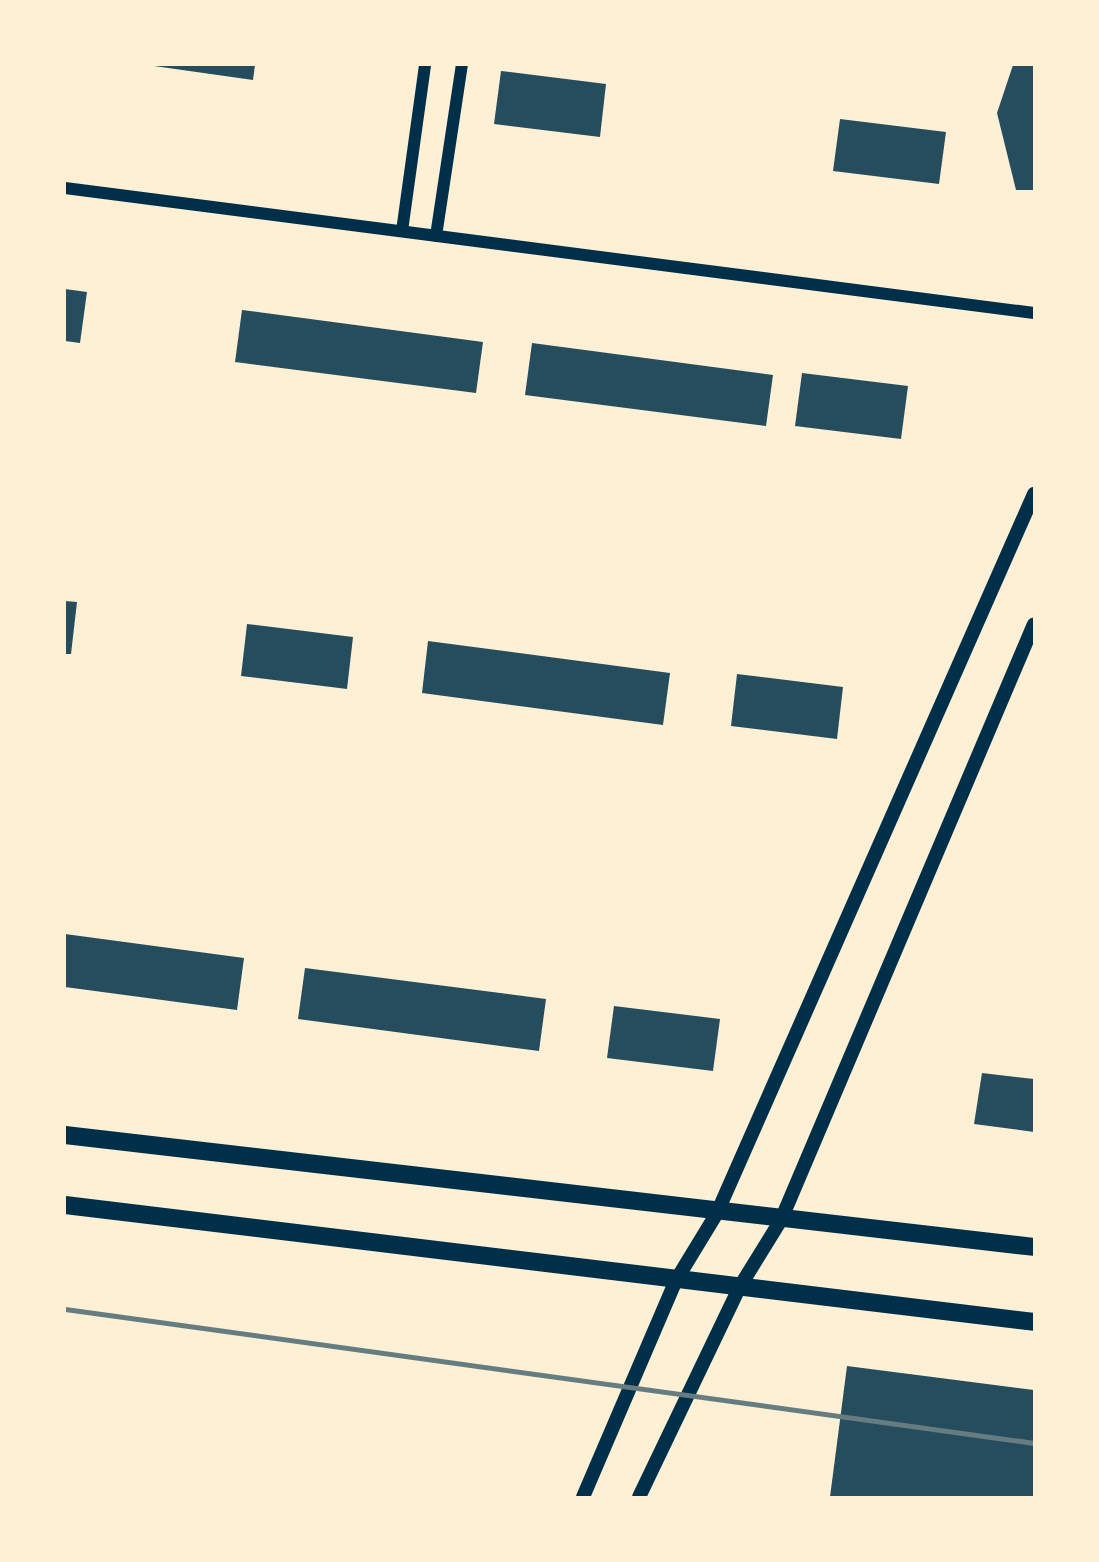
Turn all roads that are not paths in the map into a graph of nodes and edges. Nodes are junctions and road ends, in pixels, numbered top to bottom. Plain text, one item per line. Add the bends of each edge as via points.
1 (425, 65) edge
2 (462, 65) edge
3 (65, 188) edge
4 (402, 231) junction
5 (436, 236) junction
6 (1034, 313) edge
7 (1034, 494) edge
8 (1034, 624) edge
9 (65, 1135) edge
10 (65, 1205) edge
11 (717, 1213) junction
12 (781, 1220) junction
13 (1034, 1247) edge
14 (675, 1282) junction
15 (739, 1288) junction
16 (1034, 1322) edge
17 (583, 1497) edge
18 (639, 1497) edge

1 - 4 street
2 - 5 street
3 - 4 street
4 - 5 street
5 - 6 street
7 - 11 main road
8 - 12 main road
9 - 11 main road
10 - 14 main road
11 - 12 main road
11 - 14 main road
12 - 13 main road
12 - 15 main road
14 - 15 main road
14 - 17 main road
15 - 16 main road
15 - 18 main road

